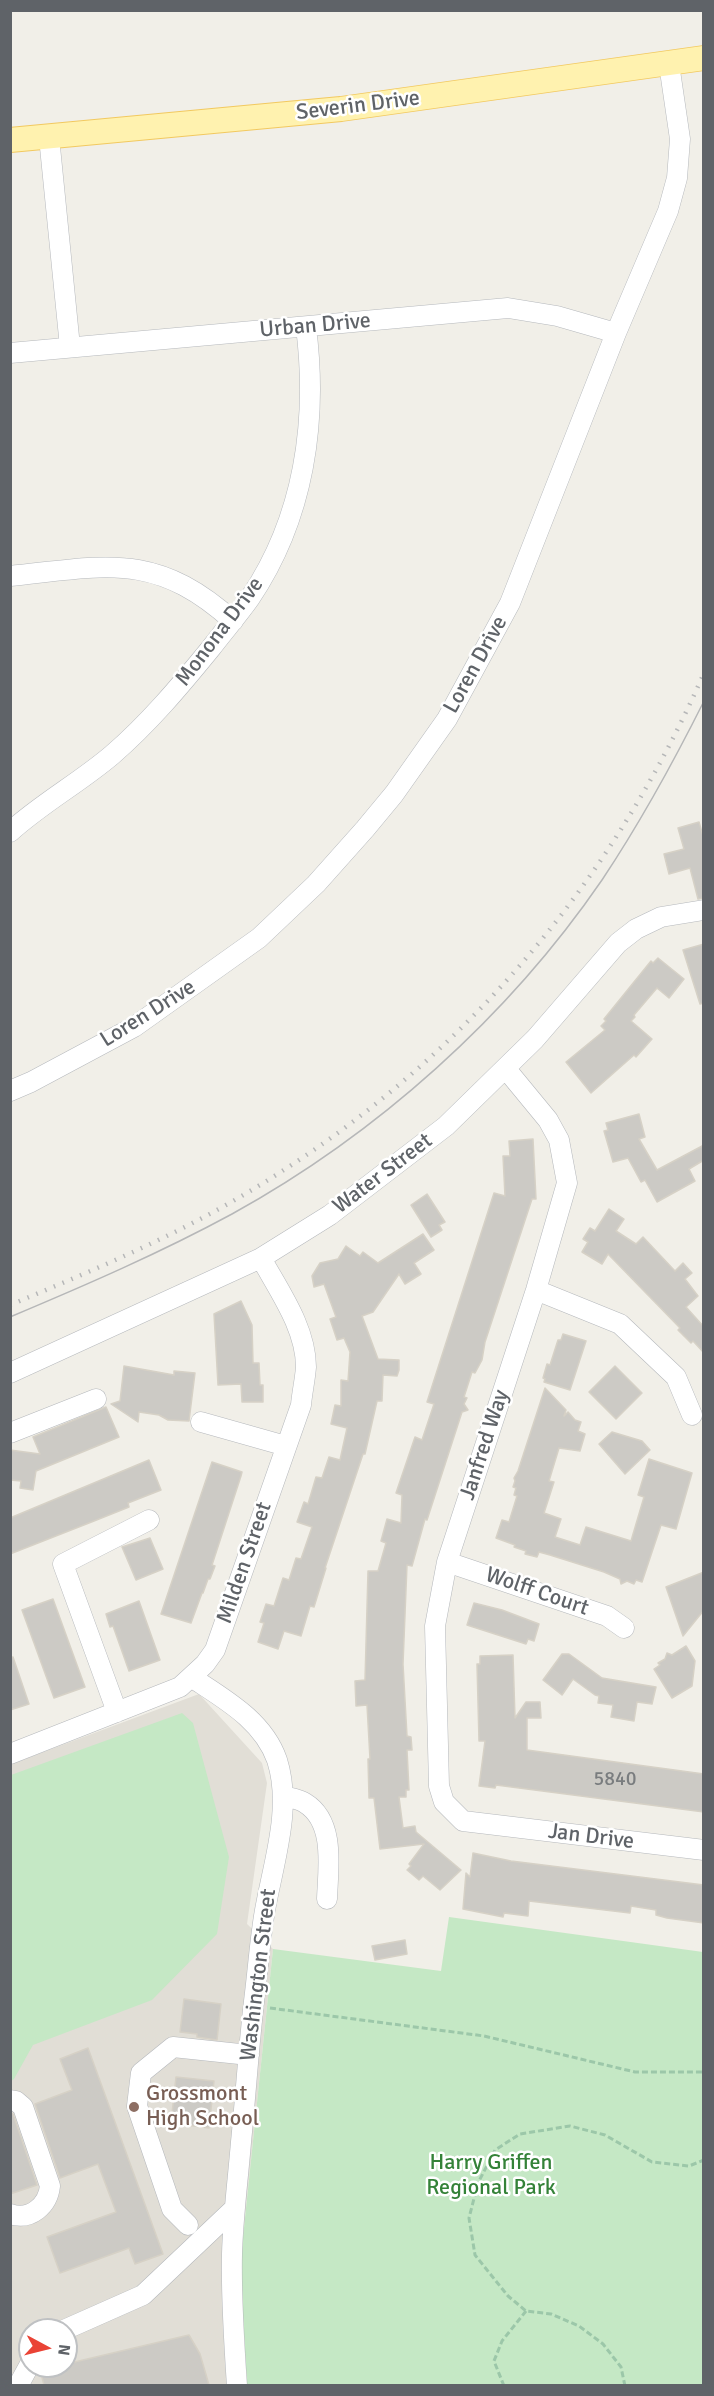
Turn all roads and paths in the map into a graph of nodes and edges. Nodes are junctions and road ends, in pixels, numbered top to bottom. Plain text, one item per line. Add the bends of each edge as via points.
1 (704, 58) edge
2 (669, 64) junction
3 (49, 136) junction
4 (10, 140) edge
5 (306, 327) junction
6 (616, 333) junction
7 (70, 347) junction
8 (10, 352) edge
9 (10, 576) edge
10 (233, 621) junction
11 (10, 832) edge
12 (704, 910) edge
13 (506, 1069) junction
14 (10, 1091) edge
15 (261, 1258) junction
16 (536, 1290) junction
17 (10, 1373) edge
18 (96, 1398) dead end
19 (692, 1415) dead end
20 (201, 1422) dead end
21 (10, 1433) edge
22 (286, 1446) junction
23 (149, 1520) dead end
24 (447, 1562) junction
25 (624, 1628) dead end
26 (191, 1677) junction
27 (117, 1712) junction
28 (10, 1754) edge
29 (283, 1796) junction
30 (478, 1824) joint
31 (704, 1850) edge
32 (327, 1899) dead end
33 (253, 2006) junction
34 (249, 2055) junction
35 (704, 2072) edge
36 (10, 2100) edge
37 (704, 2160) edge
38 (236, 2208) junction
39 (10, 2214) edge
40 (188, 2225) dead end
41 (526, 2311) junction
42 (78, 2324) edge
43 (237, 2385) edge
44 (504, 2385) edge
45 (625, 2385) edge

1 - 2 main road, Severin Drive
2 - 3 main road, Severin Drive via 341,109
2 - 6 street, Loren Drive via 680,139 677,178 668,211
3 - 4 main road, Severin Drive
3 - 7 street
5 - 6 street, Urban Drive via 508,308 557,316
5 - 7 street, Urban Drive
5 - 10 street, Monona Drive via 310,422 300,483 280,542
6 - 14 street, Loren Drive via 498,627 447,719 394,794 341,857 259,938 134,1027
7 - 8 street, Urban Drive
9 - 10 street via 105,567 143,570 186,586
10 - 11 street, Monona Drive via 142,728 95,769
12 - 13 street, Water Street via 661,917 618,943 536,1040
13 - 15 street, Water Street via 446,1126 330,1215
13 - 16 street, Janfred Way via 548,1120 559,1140 567,1183
15 - 17 street, Water Street
15 - 22 street, Milden Street via 295,1321 306,1367 301,1405
16 - 19 street via 620,1324 676,1377
16 - 24 street, Janfred Way
18 - 21 street
20 - 22 street
22 - 26 street, Milden Street via 215,1650
23 - 27 street via 63,1564
24 - 25 street, Wolff Court via 607,1616
24 - 30 street, Janfred Way via 435,1626 440,1786 444,1802 464,1821
26 - 27 street, Milden Street via 171,1691
26 - 29 street, Washington Street via 253,1721 276,1758
27 - 28 street, Milden Street
29 - 32 street via 304,1803 318,1814 329,1851
29 - 33 street, Washington Street
30 - 31 street, Jan Drive
33 - 34 street, Washington Street
33 - 35 path via 484,2036 635,2072
34 - 38 street, Washington Street
34 - 40 street via 172,2047 141,2073 137,2106 171,2209
36 - 39 street via 23,2107 50,2186 45,2205 21,2216
37 - 41 path via 689,2166 652,2162 605,2135 570,2126 520,2134 495,2150 478,2183 469,2218 475,2255 508,2296
38 - 42 street via 143,2295
38 - 43 street, Washington Street via 232,2254
41 - 44 path via 502,2341 494,2361
41 - 45 path via 550,2314 579,2326 603,2344 621,2367

